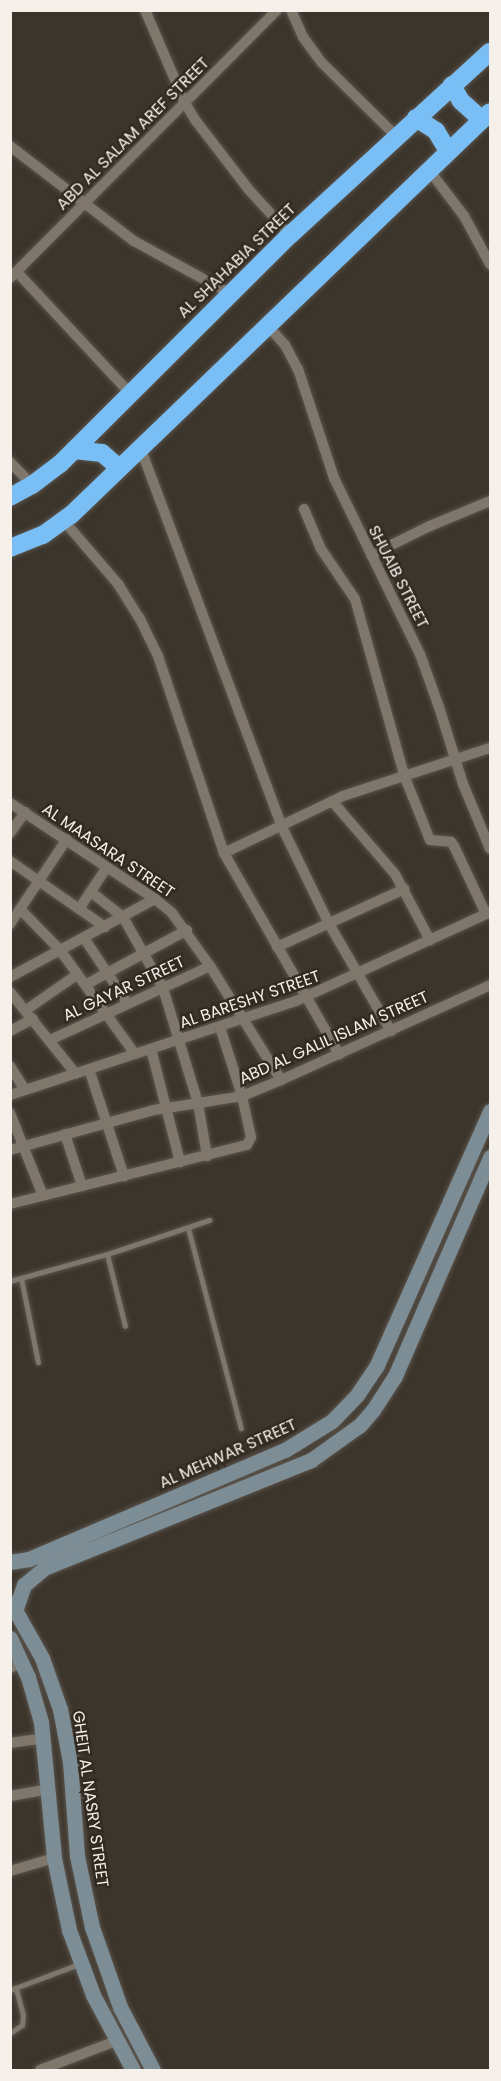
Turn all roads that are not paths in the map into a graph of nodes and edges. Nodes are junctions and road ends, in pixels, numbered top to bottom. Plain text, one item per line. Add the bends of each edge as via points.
1 (145, 10) edge
2 (277, 10) edge
3 (291, 10) edge
4 (490, 52) edge
5 (452, 85) junction
6 (185, 103) junction
7 (486, 116) edge
8 (416, 118) junction
9 (396, 136) junction
10 (10, 146) edge
11 (448, 152) junction
12 (429, 170) junction
13 (85, 204) junction
14 (290, 235) junction
15 (490, 264) edge
16 (14, 275) edge
17 (231, 294) junction
18 (267, 325) junction
19 (130, 393) junction
20 (140, 447) junction
21 (74, 450) junction
22 (10, 462) edge
23 (118, 467) junction
24 (32, 485) junction
25 (10, 497) edge
26 (490, 501) edge
27 (304, 509) dead end
28 (64, 521) junction
29 (10, 548) edge
30 (371, 555) junction
31 (490, 748) edge
32 (454, 760) junction
33 (404, 775) junction
34 (332, 801) junction
35 (10, 802) edge
36 (25, 812) junction
37 (281, 825) junction
38 (10, 833) edge
39 (67, 840) junction
40 (490, 849) edge
41 (224, 853) junction
42 (10, 861) edge
43 (107, 867) junction
44 (39, 881) junction
45 (404, 889) junction
46 (91, 892) junction
47 (155, 899) junction
48 (20, 909) junction
49 (80, 909) junction
50 (488, 913) edge
51 (123, 917) junction
52 (328, 922) junction
53 (10, 924) edge
54 (105, 927) junction
55 (186, 930) junction
56 (84, 938) junction
57 (430, 940) junction
58 (277, 947) junction
59 (60, 950) junction
60 (144, 954) junction
61 (210, 966) junction
62 (78, 974) junction
63 (108, 974) junction
64 (360, 974) junction
65 (10, 977) edge
66 (86, 985) junction
67 (490, 985) edge
68 (164, 988) junction
69 (10, 992) edge
70 (307, 997) junction
71 (128, 1004) junction
72 (106, 1014) junction
73 (29, 1015) junction
74 (244, 1019) junction
75 (220, 1027) junction
76 (10, 1031) edge
77 (391, 1031) junction
78 (50, 1040) junction
79 (181, 1040) junction
80 (151, 1049) junction
81 (135, 1054) junction
82 (339, 1054) junction
83 (10, 1066) edge
84 (89, 1070) junction
85 (76, 1074) junction
86 (281, 1080) junction
87 (25, 1090) junction
88 (10, 1095) edge
89 (242, 1096) junction
90 (198, 1103) junction
91 (166, 1108) junction
92 (490, 1111) edge
93 (10, 1113) edge
94 (106, 1122) junction
95 (65, 1134) junction
96 (23, 1146) junction
97 (10, 1150) edge
98 (207, 1156) junction
99 (490, 1157) edge
100 (180, 1162) junction
101 (124, 1176) junction
102 (82, 1186) junction
103 (43, 1196) junction
104 (10, 1204) edge
105 (209, 1221) dead end
106 (188, 1227) junction
107 (107, 1254) junction
108 (21, 1278) junction
109 (10, 1281) edge
110 (125, 1326) dead end
111 (38, 1362) dead end
112 (241, 1428) dead end
113 (10, 1562) edge
114 (13, 1607) edge
115 (10, 1638) edge
116 (16, 1666) edge
117 (44, 1738) junction
118 (10, 1743) edge
119 (48, 1789) junction
120 (10, 1796) edge
121 (52, 1840) junction
122 (76, 1842) junction
123 (54, 1858) junction
124 (10, 1871) edge
125 (84, 1895) junction
126 (61, 1897) junction
127 (80, 1964) junction
128 (13, 1989) edge
129 (10, 2033) edge
130 (116, 2041) junction
131 (40, 2070) edge
132 (133, 2070) edge
133 (153, 2070) edge

1 - 6 street
2 - 6 street, ABD AL SALAM AREF STREET
3 - 9 street via 303,37 322,63
4 - 5 highway, AL SHAHABIA STREET
5 - 7 highway via 461,101
5 - 8 highway, AL SHAHABIA STREET
6 - 13 street, ABD AL SALAM AREF STREET
6 - 14 street via 216,149
7 - 11 highway
8 - 9 highway, AL SHAHABIA STREET
8 - 11 highway via 436,130
9 - 14 highway, AL SHAHABIA STREET
10 - 13 street
11 - 12 highway
12 - 15 street via 464,216
12 - 18 highway
13 - 16 street, ABD AL SALAM AREF STREET
13 - 17 street via 134,241
14 - 17 highway, AL SHAHABIA STREET
16 - 19 street
17 - 19 highway, AL SHAHABIA STREET
18 - 20 highway
18 - 30 street, SHUAIB STREET via 285,345 298,369 329,467
19 - 21 highway, AL SHAHABIA STREET
20 - 23 highway
20 - 37 street
21 - 23 highway via 102,453
21 - 24 highway, AL SHAHABIA STREET
22 - 24 street
23 - 28 highway
24 - 25 highway, AL SHAHABIA STREET
26 - 30 street
27 - 33 street via 321,549 355,599
28 - 29 highway via 36,539
28 - 41 street via 118,584 158,656
30 - 32 street, SHUAIB STREET via 420,654
31 - 32 street
32 - 33 street
32 - 40 street, SHUAIB STREET
33 - 34 street
33 - 50 street via 430,840 451,842
34 - 37 street
34 - 45 street via 381,856
35 - 36 street, AL MAASARA STREET
36 - 38 street
36 - 39 street, AL MAASARA STREET
37 - 41 street
37 - 52 street
39 - 43 street, AL MAASARA STREET
39 - 44 street
41 - 58 street
42 - 44 street
43 - 46 street
43 - 47 street, AL MAASARA STREET
44 - 48 street
44 - 49 street
45 - 52 street
45 - 57 street
46 - 49 street
46 - 51 street
47 - 51 street
47 - 55 street, AL MAASARA STREET
48 - 53 street
48 - 59 street
49 - 54 street
50 - 57 street, AL BARESHY STREET
51 - 54 street
51 - 60 street
52 - 58 street
52 - 64 street
54 - 56 street
55 - 60 street
55 - 61 street, AL MAASARA STREET
56 - 59 street
56 - 63 street
57 - 64 street, AL BARESHY STREET
58 - 70 street
59 - 62 street
59 - 65 street
60 - 63 street
60 - 68 street
61 - 68 street, AL GAYAR STREET
61 - 74 street, AL MAASARA STREET
62 - 66 street
62 - 73 street
63 - 66 street
63 - 71 street
64 - 70 street, AL BARESHY STREET
64 - 77 street
66 - 72 street
67 - 77 street, ABD AL GALIL ISLAM STREET
68 - 71 street, AL GAYAR STREET
68 - 79 street
69 - 73 street
70 - 74 street, AL BARESHY STREET
70 - 82 street
71 - 72 street, AL GAYAR STREET
72 - 78 street, AL GAYAR STREET
72 - 81 street
73 - 76 street
73 - 78 street
74 - 75 street, AL BARESHY STREET
74 - 86 street, AL MAASARA STREET
75 - 79 street, AL BARESHY STREET
75 - 89 street
77 - 82 street, ABD AL GALIL ISLAM STREET
78 - 85 street
79 - 80 street, AL BARESHY STREET
79 - 90 street
80 - 81 street, AL BARESHY STREET
80 - 91 street
81 - 84 street, AL BARESHY STREET
82 - 86 street, ABD AL GALIL ISLAM STREET
83 - 87 street
84 - 85 street, AL BARESHY STREET
84 - 94 street
85 - 87 street, AL BARESHY STREET
86 - 89 street, ABD AL GALIL ISLAM STREET
87 - 88 street, AL BARESHY STREET
89 - 90 street, ABD AL GALIL ISLAM STREET
89 - 98 street via 249,1143
90 - 91 street, ABD AL GALIL ISLAM STREET
90 - 98 street
91 - 94 street, ABD AL GALIL ISLAM STREET
91 - 100 street
92 - 113 main road, AL MEHWAR STREET via 378,1365 345,1409 317,1432 285,1450 29,1559
93 - 96 street
94 - 95 street, ABD AL GALIL ISLAM STREET
94 - 101 street
95 - 96 street, ABD AL GALIL ISLAM STREET
95 - 102 street
96 - 97 street, ABD AL GALIL ISLAM STREET
96 - 103 street
98 - 100 street
99 - 114 main road via 395,1376 360,1425 311,1460 44,1568 24,1585
100 - 101 street
101 - 102 street
102 - 103 street
103 - 104 street
105 - 106 lane
106 - 107 lane
106 - 112 lane
107 - 108 lane
107 - 110 lane
108 - 109 lane
108 - 111 lane
114 - 122 main road, GHEIT AL NASRY STREET via 42,1658 60,1709 70,1762
115 - 116 main road
116 - 117 main road via 36,1700
117 - 118 street
117 - 119 main road
119 - 120 street
119 - 121 main road
121 - 122 main road via 65,1848
121 - 123 main road
122 - 125 main road, GHEIT AL NASRY STREET
123 - 124 street
123 - 126 main road
125 - 126 main road via 73,1888
125 - 133 main road, GHEIT AL NASRY STREET via 113,1991
126 - 127 main road
127 - 128 lane
127 - 130 main road
128 - 129 lane via 23,2015 22,2025
130 - 131 street
130 - 132 main road

